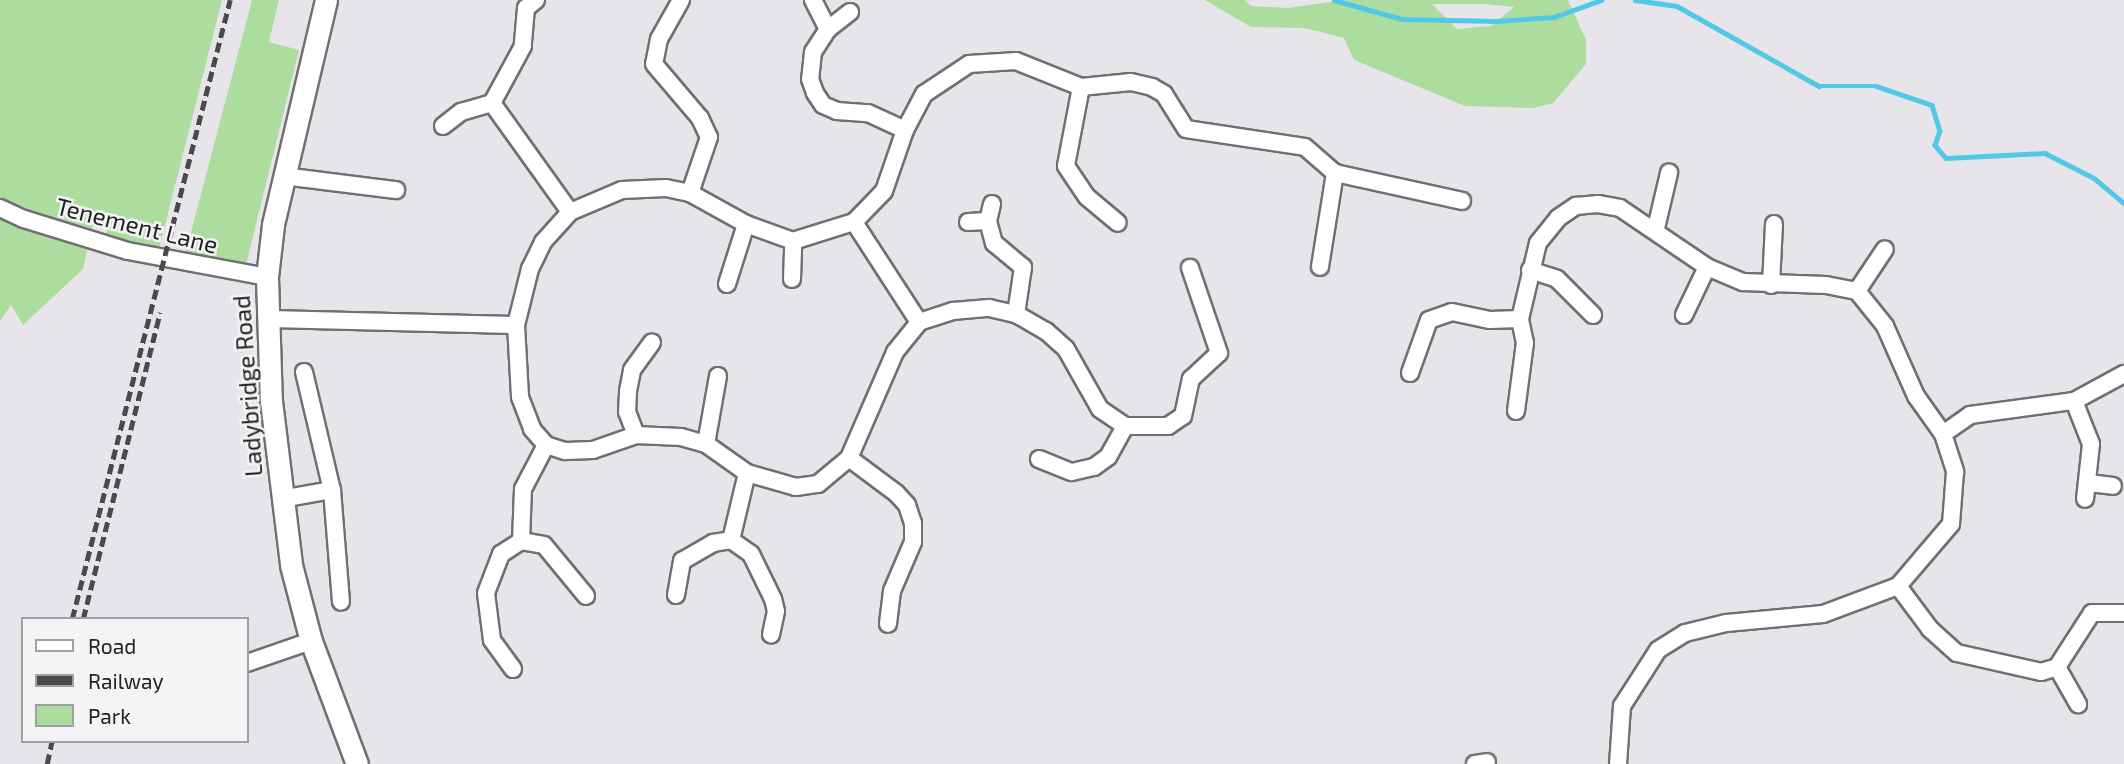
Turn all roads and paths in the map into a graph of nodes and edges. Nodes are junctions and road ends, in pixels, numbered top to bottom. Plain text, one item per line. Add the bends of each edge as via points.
1 (326, 0) edge
2 (681, 0) edge
3 (813, 0) edge
4 (527, 3) edge
5 (850, 12) dead end
6 (828, 29) junction
7 (1081, 87) junction
8 (492, 103) junction
9 (443, 126) dead end
10 (905, 130) junction
11 (1335, 173) junction
12 (1669, 173) dead end
13 (283, 176) junction
14 (396, 190) dead end
15 (690, 193) junction
16 (1462, 201) dead end
17 (992, 204) dead end
18 (0, 208) edge
19 (570, 212) junction
20 (988, 221) junction
21 (854, 222) junction
22 (968, 222) dead end
23 (1118, 223) dead end
24 (747, 224) junction
25 (1774, 224) dead end
26 (1656, 229) junction
27 (793, 241) junction
28 (1885, 249) dead end
29 (1320, 267) dead end
30 (1707, 267) junction
31 (1190, 268) dead end
32 (1530, 270) junction
33 (267, 277) junction
34 (792, 279) dead end
35 (727, 284) dead end
36 (1771, 285) junction
37 (1857, 291) junction
38 (1016, 314) junction
39 (1593, 315) dead end
40 (1684, 315) dead end
41 (268, 319) junction
42 (1520, 319) junction
43 (919, 322) junction
44 (516, 325) junction
45 (652, 342) dead end
46 (304, 372) dead end
47 (1410, 373) dead end
48 (2124, 374) edge
49 (718, 376) dead end
50 (2074, 401) junction
51 (1516, 411) dead end
52 (1125, 426) junction
53 (1943, 434) junction
54 (636, 435) junction
55 (706, 444) junction
56 (546, 445) junction
57 (849, 458) junction
58 (1038, 459) dead end
59 (747, 473) junction
60 (2113, 486) dead end
61 (332, 490) junction
62 (281, 499) junction
63 (731, 540) junction
64 (521, 541) junction
65 (1898, 586) junction
66 (586, 596) dead end
67 (676, 596) dead end
68 (341, 602) dead end
69 (2124, 612) edge
70 (888, 624) dead end
71 (771, 634) dead end
72 (311, 641) junction
73 (248, 663) edge
74 (2057, 667) junction
75 (513, 669) dead end
76 (2078, 704) dead end
77 (357, 764) edge
78 (1618, 764) edge

1 - 13 street, Ladybridge Road
2 - 15 street via 659,39 653,64 700,118 709,136
3 - 6 street
4 - 8 street via 523,47
5 - 6 street
6 - 10 street via 813,52 810,79 823,104 836,111 868,113
7 - 10 street via 1016,61 969,64 924,94
7 - 11 street via 1131,82 1152,87 1164,94 1186,129 1306,147
7 - 23 street via 1066,166 1087,197
8 - 9 street via 461,112
8 - 19 street
10 - 21 street via 884,191
11 - 16 street
11 - 29 street
12 - 26 street
13 - 14 street
13 - 33 street, Ladybridge Road
15 - 19 street via 666,188 622,190
15 - 24 street
17 - 20 street
18 - 33 street, Tenement Lane via 128,251
19 - 44 street via 543,242 530,269
20 - 22 street
20 - 38 street via 994,243 1023,267
21 - 27 street
21 - 43 street
24 - 27 street
24 - 35 street
25 - 36 street
26 - 30 street
26 - 32 street via 1620,208 1576,206 1546,229
27 - 34 street
28 - 37 street
30 - 36 street via 1742,282
30 - 40 street
31 - 52 street via 1219,353 1191,379 1183,416 1168,426
32 - 39 street via 1557,279
32 - 42 street
33 - 41 street, Ladybridge Road
36 - 37 street via 1826,285
37 - 53 street via 1885,326 1916,396
38 - 43 street via 977,309
38 - 52 street via 1066,349 1100,408
41 - 44 street
41 - 62 street, Ladybridge Road
42 - 47 street via 1490,320 1452,312 1429,320
42 - 51 street via 1525,344
43 - 57 street via 890,363
44 - 56 street via 520,397 532,429
45 - 54 street via 632,370 628,391 627,412
46 - 61 street
48 - 50 street
49 - 55 street
50 - 53 street via 1970,415
50 - 60 street via 2091,443 2087,491
52 - 58 street via 1108,457 1094,467 1072,472
53 - 65 street via 1955,472 1951,524
54 - 55 street
54 - 56 street via 593,450 565,451
55 - 59 street
56 - 64 street via 523,489
57 - 59 street via 818,484 807,486
57 - 70 street via 908,505 913,523 913,542 892,591
59 - 63 street
61 - 62 street
61 - 68 street
62 - 72 street, Ladybridge Road
63 - 67 street via 713,543 682,561
63 - 71 street via 751,554 773,599 776,611
64 - 66 street via 544,545
64 - 75 street via 501,554 486,593 492,640
65 - 74 street via 1930,629 1957,653 2041,672
65 - 78 street via 1823,614 1726,623 1685,633 1658,650 1622,706
69 - 74 street via 2088,608
72 - 73 street
72 - 77 street, Ladybridge Road
74 - 76 street

